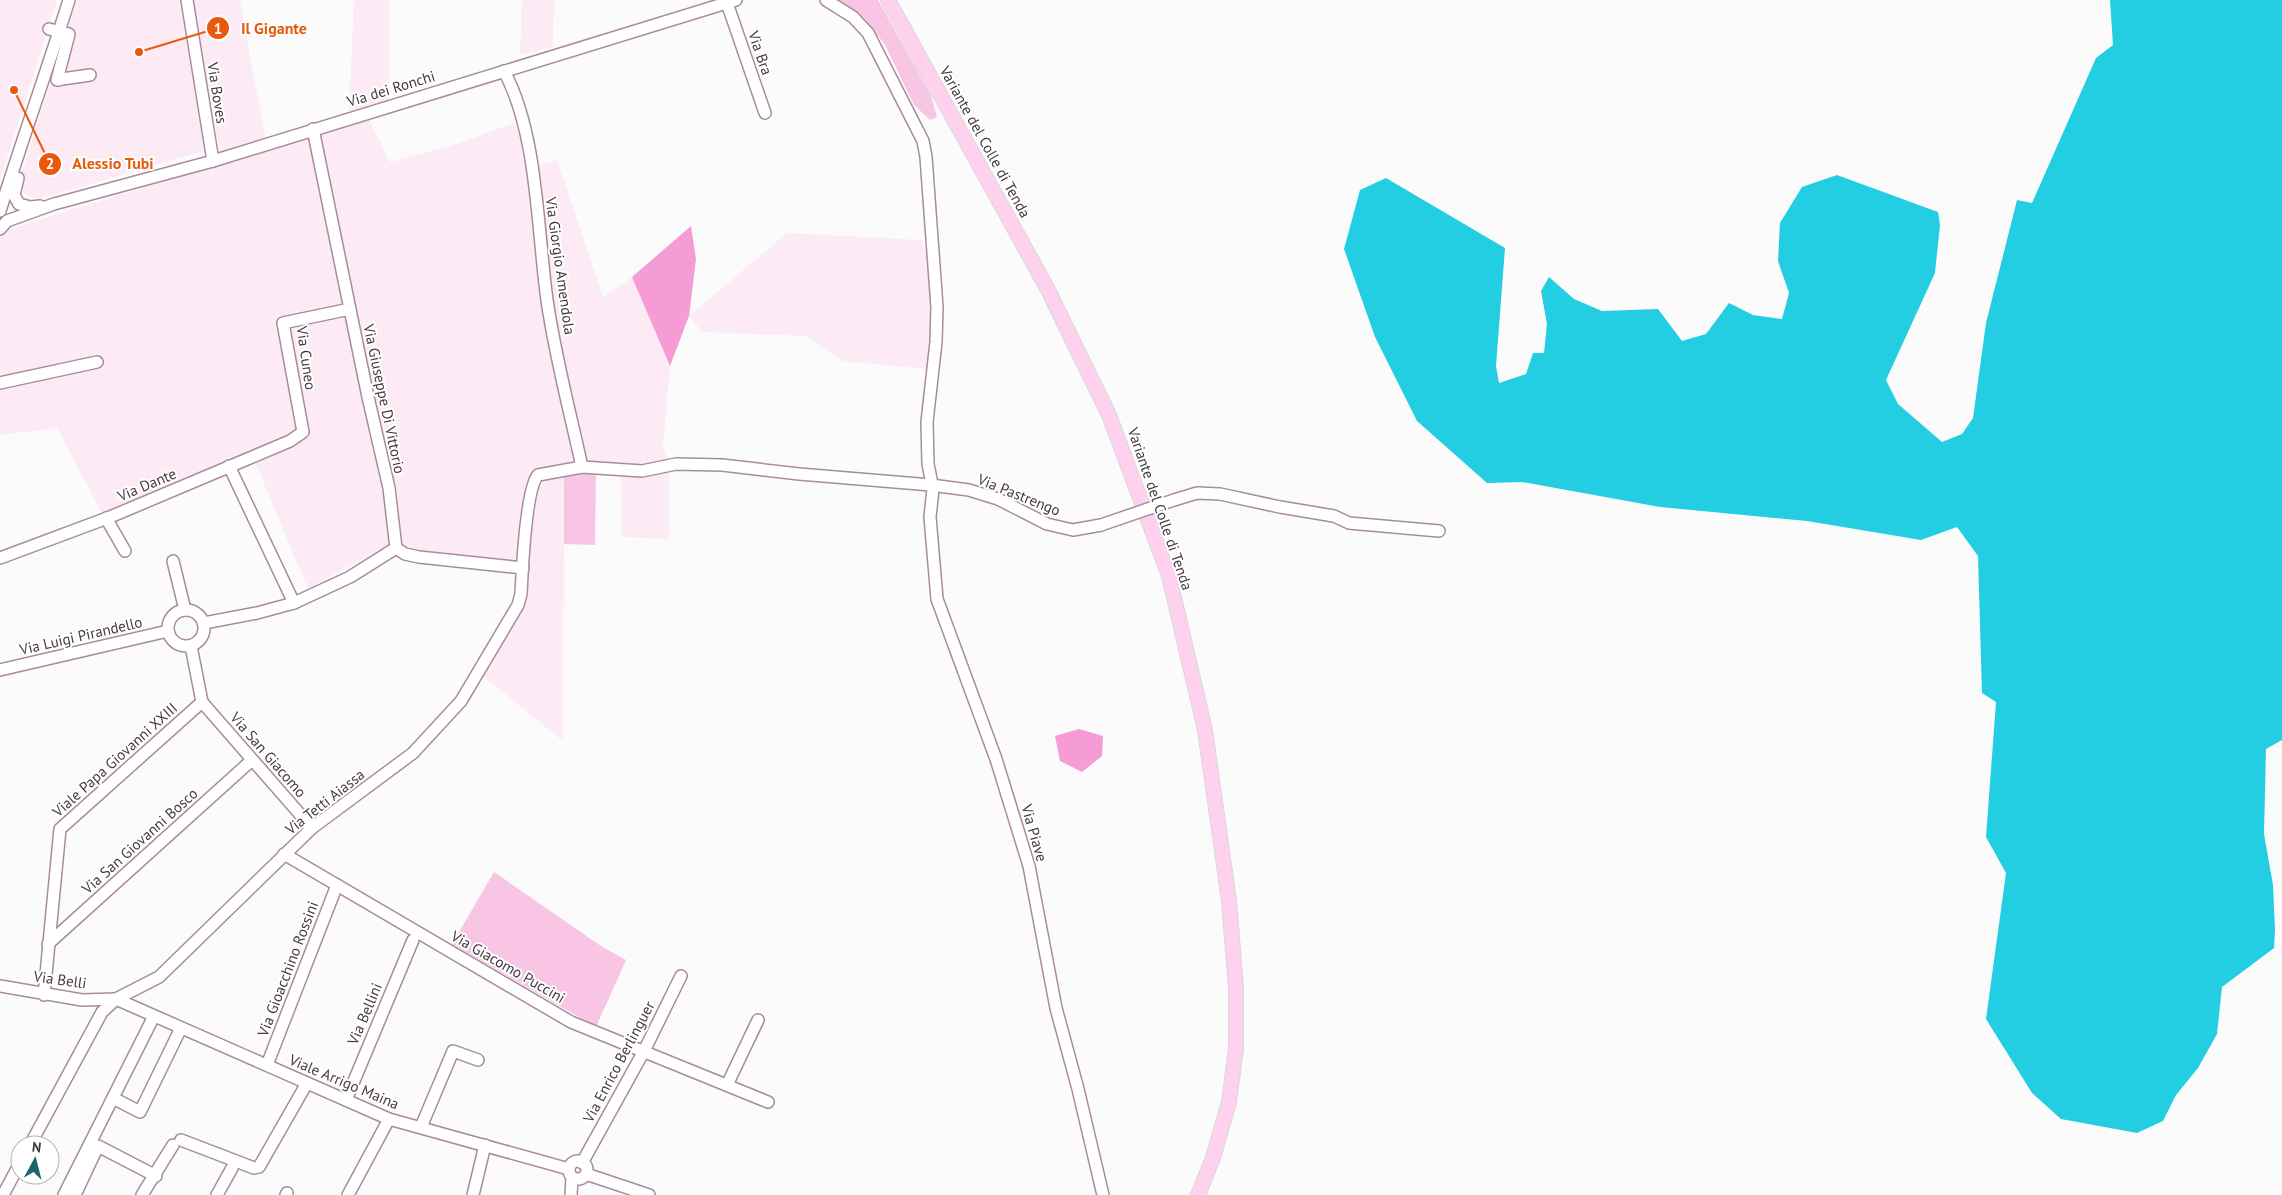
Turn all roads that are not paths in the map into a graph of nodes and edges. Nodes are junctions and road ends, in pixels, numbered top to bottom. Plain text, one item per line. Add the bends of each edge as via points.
1 (69, 0) edge
2 (187, 0) edge
3 (826, 0) edge
4 (888, 0) edge
5 (732, 1) edge
6 (54, 30) junction
7 (504, 71) junction
8 (90, 75) dead end
9 (765, 113) dead end
10 (313, 129) junction
11 (23, 134) junction
12 (212, 161) junction
13 (54, 204) junction
14 (0, 211) edge
15 (0, 229) edge
16 (350, 309) junction
17 (97, 362) dead end
18 (0, 383) edge
19 (303, 432) joint
20 (229, 466) junction
21 (582, 467) junction
22 (931, 485) junction
23 (106, 518) junction
24 (1438, 531) dead end
25 (396, 548) junction
26 (125, 551) dead end
27 (0, 558) edge
28 (173, 561) dead end
29 (522, 568) junction
30 (294, 603) junction
31 (185, 610) junction
32 (204, 623) junction
33 (168, 632) junction
34 (191, 646) junction
35 (0, 670) edge
36 (202, 702) junction
37 (252, 760) junction
38 (312, 828) junction
39 (284, 854) junction
40 (337, 885) junction
41 (413, 940) dead end
42 (48, 944) junction
43 (681, 976) dead end
44 (0, 986) edge
45 (44, 994) junction
46 (116, 999) junction
47 (154, 1016) junction
48 (758, 1020) dead end
49 (181, 1028) junction
50 (644, 1051) junction
51 (478, 1060) dead end
52 (267, 1065) junction
53 (307, 1083) junction
54 (726, 1085) junction
55 (113, 1098) junction
56 (346, 1100) junction
57 (768, 1102) dead end
58 (389, 1119) junction
59 (421, 1127) junction
60 (35, 1135) edge
61 (484, 1145) junction
62 (582, 1162) junction
63 (232, 1168) dead end
64 (570, 1173) junction
65 (586, 1174) junction
66 (155, 1176) junction
67 (10, 1182) edge
68 (3, 1195) edge
69 (64, 1195) edge
70 (75, 1195) edge
71 (142, 1195) edge
72 (217, 1195) edge
73 (348, 1195) edge
74 (473, 1195) edge
75 (571, 1195) edge
76 (649, 1195) edge
77 (1103, 1195) edge
78 (1198, 1195) edge

1 - 6 street
2 - 12 street, Via Boves
3 - 22 street, Via Piave via 853,17 868,33 923,141 937,307 927,422
4 - 78 main road, Variante del Colle di Tenda via 1046,288 1109,415 1169,576 1204,730 1229,901 1236,988 1236,1048 1229,1102 1213,1158
5 - 7 street, Via dei Ronchi
5 - 9 street, Via Bra
6 - 8 street via 68,34 57,80
6 - 11 street
7 - 10 street, Via dei Ronchi
7 - 21 street, Via Giorgio Amendola via 516,93 526,132 548,302
10 - 12 street, Via dei Ronchi
10 - 16 street, Via Giuseppe Di Vittorio
11 - 13 street, Via dei Ronchi via 24,156 14,189 16,199 19,204 30,207
11 - 14 street
12 - 13 street, Via dei Ronchi
13 - 15 street, Via dei Ronchi via 7,221
16 - 19 street, Via Cuneo via 284,322
16 - 25 street, Via Giuseppe Di Vittorio via 391,497
17 - 18 street
19 - 20 street, Via Dante via 290,441
20 - 23 street, Via Dante
20 - 30 street
21 - 22 street, Via Pastrengo via 642,471 676,464 722,465
21 - 29 street, Via Tetti Aiassa via 546,473 534,479
22 - 24 street, Via Pastrengo, bridge via 986,494 1047,524 1073,530 1101,525 1197,493 1220,494 1334,516 1349,523
22 - 77 street, Via Piave via 930,517 937,599 996,759 1029,866 1056,1008
23 - 26 street
23 - 27 street, Via Dante
25 - 29 street via 419,557
25 - 30 street via 350,577
28 - 31 street
29 - 38 street, Via Tetti Aiassa via 518,605 461,701 413,753
30 - 32 street
31 - 32 street via 197,613
31 - 33 street via 170,620
32 - 34 street via 201,640
33 - 34 street via 179,646
33 - 35 street, Via Luigi Pirandello
34 - 36 street
36 - 37 street, Via San Giacomo
36 - 42 street, Viale Papa Giovanni XXIII via 60,828
37 - 38 street, Via San Giacomo
37 - 42 street, Via San Giovanni Bosco
38 - 39 street, Via Tetti Aiassa
39 - 40 street, Via Giacomo Puccini
39 - 46 street, Via Tetti Aiassa via 159,977
40 - 50 street, Via Giacomo Puccini via 571,1022
40 - 52 street, Via Gioacchino Rossini
41 - 56 street, Via Bellini
42 - 45 street, Viale Papa Giovanni XXIII
43 - 50 street, Via Enrico Berlinguer
44 - 45 street, Via Belli
45 - 46 street, Via Belli via 82,1000
46 - 47 street, Viale Arrigo Maina
46 - 60 street, Via Tetti Aiassa via 102,1012
47 - 49 street, Viale Arrigo Maina
47 - 55 street
48 - 54 street
49 - 52 street, Viale Arrigo Maina
49 - 55 street via 140,1112
50 - 54 street, Via Giacomo Puccini
50 - 62 street, Via Enrico Berlinguer
51 - 59 street via 453,1051
52 - 53 street, Viale Arrigo Maina
53 - 56 street, Viale Arrigo Maina
53 - 66 street via 259,1167 177,1142
54 - 57 street, Via Giacomo Puccini
55 - 69 street
56 - 58 street, Viale Arrigo Maina
58 - 59 street, Viale Arrigo Maina
58 - 73 street
59 - 61 street, Viale Arrigo Maina
61 - 64 street, Viale Arrigo Maina
61 - 74 street
62 - 64 street via 574,1162
62 - 65 street via 587,1169
63 - 72 street
64 - 65 street via 581,1179
64 - 75 street
65 - 76 street
66 - 70 street via 98,1146
66 - 71 street
67 - 68 street

